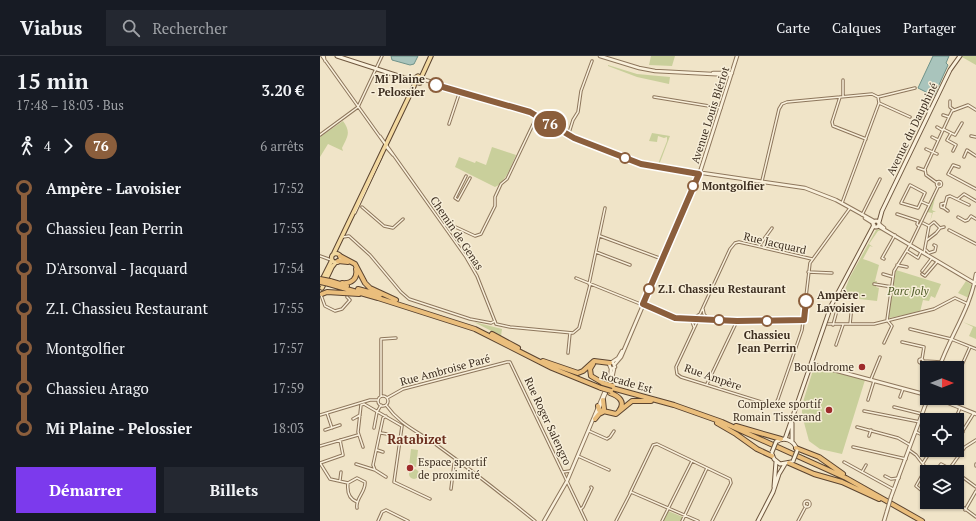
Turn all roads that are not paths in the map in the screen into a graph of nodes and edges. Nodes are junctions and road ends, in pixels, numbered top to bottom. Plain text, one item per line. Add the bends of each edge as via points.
1 (323, 56) edge
2 (338, 56) edge
3 (382, 56) edge
4 (430, 56) edge
5 (600, 56) edge
6 (738, 56) edge
7 (960, 56) edge
8 (592, 61) dead end
9 (376, 68) junction
10 (732, 74) junction
11 (418, 80) junction
12 (843, 80) dead end
13 (915, 88) dead end
14 (460, 91) junction
15 (654, 96) dead end
16 (840, 97) junction
17 (843, 97) junction
18 (878, 97) junction
19 (950, 101) dead end
20 (879, 103) junction
21 (358, 107) junction
22 (721, 108) junction
23 (954, 110) junction
24 (976, 110) edge
25 (943, 115) dead end
26 (537, 116) junction
27 (910, 117) dead end
28 (949, 117) junction
29 (962, 123) dead end
30 (449, 124) dead end
31 (937, 127) dead end
32 (943, 130) junction
33 (951, 133) junction
34 (320, 135) edge
35 (569, 136) junction
36 (971, 136) dead end
37 (932, 137) dead end
38 (976, 137) edge
39 (866, 139) junction
40 (938, 140) junction
41 (386, 145) junction
42 (926, 149) dead end
43 (953, 151) dead end
44 (933, 152) junction
45 (937, 154) dead end
46 (976, 156) edge
47 (381, 157) junction
48 (964, 157) dead end
49 (959, 167) dead end
50 (918, 168) dead end
51 (925, 170) junction
52 (699, 174) junction
53 (466, 176) dead end
54 (470, 178) dead end
55 (880, 179) dead end
56 (762, 182) junction
57 (937, 182) junction
58 (938, 187) junction
59 (976, 189) edge
60 (958, 199) junction
61 (976, 201) edge
62 (921, 202) junction
63 (945, 202) junction
64 (360, 203) junction
65 (842, 203) junction
66 (929, 205) junction
67 (969, 205) dead end
68 (358, 207) junction
69 (362, 207) junction
70 (605, 208) dead end
71 (850, 208) junction
72 (944, 208) junction
73 (948, 211) dead end
74 (897, 214) dead end
75 (863, 215) junction
76 (958, 217) dead end
77 (403, 219) dead end
78 (976, 219) edge
79 (923, 222) dead end
80 (876, 224) junction
81 (444, 226) junction
82 (920, 226) junction
83 (929, 226) junction
84 (944, 227) dead end
85 (772, 228) dead end
86 (940, 228) junction
87 (949, 230) dead end
88 (895, 235) junction
89 (344, 236) junction
90 (599, 236) junction
91 (340, 240) junction
92 (927, 240) junction
93 (976, 244) edge
94 (910, 245) junction
95 (934, 245) dead end
96 (758, 246) junction
97 (926, 250) junction
98 (907, 251) junction
99 (596, 252) junction
100 (334, 253) junction
101 (923, 253) junction
102 (339, 255) junction
103 (320, 256) edge
104 (326, 258) junction
105 (932, 258) junction
106 (331, 259) junction
107 (662, 259) junction
108 (812, 259) junction
109 (884, 259) dead end
110 (337, 262) junction
111 (937, 262) junction
112 (630, 265) dead end
113 (897, 265) junction
114 (330, 266) junction
115 (907, 267) dead end
116 (808, 272) junction
117 (832, 273) dead end
118 (883, 274) dead end
119 (976, 274) edge
120 (893, 277) junction
121 (576, 278) dead end
122 (320, 279) edge
123 (330, 283) junction
124 (589, 284) junction
125 (874, 284) dead end
126 (975, 284) edge
127 (320, 285) edge
128 (892, 287) junction
129 (321, 294) edge
130 (887, 295) dead end
131 (890, 296) junction
132 (347, 297) dead end
133 (378, 298) junction
134 (396, 300) junction
135 (643, 304) junction
136 (852, 304) dead end
137 (968, 304) junction
138 (704, 307) junction
139 (837, 310) dead end
140 (691, 319) junction
141 (702, 319) junction
142 (708, 319) junction
143 (804, 320) junction
144 (887, 320) junction
145 (737, 321) junction
146 (495, 322) junction
147 (828, 324) dead end
148 (833, 325) junction
149 (843, 325) junction
150 (850, 325) junction
151 (694, 329) junction
152 (910, 329) dead end
153 (570, 333) junction
154 (396, 338) dead end
155 (950, 339) junction
156 (902, 342) dead end
157 (884, 343) dead end
158 (836, 345) dead end
159 (970, 347) junction
160 (976, 349) edge
161 (568, 353) dead end
162 (880, 357) dead end
163 (923, 360) junction
164 (543, 361) junction
165 (932, 361) edge
166 (941, 361) edge
167 (964, 361) edge
168 (509, 362) joint
169 (920, 362) edge
170 (815, 365) dead end
171 (612, 366) junction
172 (872, 381) junction
173 (707, 384) junction
174 (602, 386) junction
175 (903, 388) junction
176 (612, 390) junction
177 (920, 393) edge
178 (381, 396) junction
179 (900, 397) dead end
180 (387, 398) junction
181 (377, 400) junction
182 (603, 400) junction
183 (868, 400) dead end
184 (652, 402) junction
185 (381, 405) junction
186 (386, 405) junction
187 (952, 405) edge
188 (894, 407) dead end
189 (598, 408) junction
190 (960, 408) junction
191 (604, 410) junction
192 (378, 411) junction
193 (864, 411) dead end
194 (794, 412) junction
195 (327, 413) junction
196 (958, 413) edge
197 (920, 414) edge
198 (975, 414) edge
199 (320, 415) edge
200 (360, 415) junction
201 (386, 416) junction
202 (712, 418) junction
203 (353, 419) dead end
204 (595, 419) junction
205 (920, 422) joint
206 (717, 423) junction
207 (340, 426) dead end
208 (858, 427) dead end
209 (332, 428) junction
210 (374, 428) dead end
211 (325, 430) dead end
212 (871, 430) junction
213 (964, 430) edge
214 (588, 431) junction
215 (614, 431) dead end
216 (916, 432) junction
217 (380, 433) junction
218 (387, 434) dead end
219 (920, 434) edge
220 (358, 435) junction
221 (869, 436) dead end
222 (783, 439) junction
223 (340, 440) junction
224 (976, 440) edge
225 (792, 441) junction
226 (911, 445) junction
227 (320, 446) edge
228 (363, 447) dead end
229 (853, 447) dead end
230 (376, 450) junction
231 (797, 450) junction
232 (909, 450) junction
233 (383, 452) dead end
234 (772, 454) junction
235 (578, 456) junction
236 (926, 457) edge
237 (906, 459) junction
238 (456, 460) junction
239 (692, 461) junction
240 (776, 462) junction
241 (844, 462) dead end
242 (923, 462) junction
243 (320, 463) edge
244 (789, 463) junction
245 (356, 464) dead end
246 (866, 465) dead end
247 (924, 465) edge
248 (952, 465) edge
249 (573, 468) junction
250 (707, 468) junction
251 (374, 470) junction
252 (609, 470) dead end
253 (341, 472) dead end
254 (563, 472) junction
255 (862, 472) junction
256 (885, 476) dead end
257 (386, 477) dead end
258 (898, 478) junction
259 (964, 478) edge
260 (920, 479) edge
261 (339, 481) junction
262 (567, 481) junction
263 (348, 483) junction
264 (591, 487) dead end
265 (976, 487) edge
266 (451, 488) dead end
267 (563, 488) junction
268 (920, 489) edge
269 (571, 490) junction
270 (894, 490) junction
271 (976, 491) edge
272 (630, 493) junction
273 (878, 497) junction
274 (770, 498) junction
275 (430, 499) dead end
276 (357, 502) junction
277 (806, 506) dead end
278 (357, 508) dead end
279 (580, 509) junction
280 (669, 509) junction
281 (965, 510) joint
282 (685, 516) junction
283 (976, 517) edge
284 (884, 520) edge
285 (378, 521) edge
286 (408, 521) edge
287 (535, 521) edge
288 (544, 521) edge
289 (586, 521) edge
290 (616, 521) edge
291 (662, 521) edge
292 (682, 521) edge
293 (698, 521) edge
294 (712, 521) edge
295 (758, 521) edge
296 (798, 521) edge
297 (917, 521) edge
298 (922, 521) edge

1 - 21 street, Chemin de Genas via 326,64
2 - 9 main road
3 - 9 street
4 - 11 main road
5 - 10 street via 648,70
6 - 10 street, Avenue Louis Blériot
7 - 80 main road, Avenue du Dauphiné via 950,70
8 - 35 street
9 - 11 main road
9 - 21 street
10 - 22 street, Avenue Louis Blériot
11 - 14 street
11 - 41 main road
12 - 17 street
13 - 18 street
14 - 26 street via 523,109
14 - 30 street
15 - 22 street
16 - 17 street
16 - 39 street via 833,126
16 - 56 street via 787,102 780,106
17 - 18 street via 870,94
18 - 20 street
19 - 23 street via 950,107
20 - 27 street
20 - 39 street
21 - 34 street
21 - 41 street, Chemin de Genas
22 - 52 street, Avenue Louis Blériot
23 - 24 street via 968,105
23 - 28 street
25 - 28 street
26 - 35 street
26 - 81 street via 507,179 501,184 495,197 495,206 481,234 478,236 449,224
28 - 32 street
29 - 33 street via 955,135
31 - 32 street
32 - 33 street
32 - 40 street
33 - 43 street via 947,140 956,145
35 - 52 street via 645,165
36 - 38 street
37 - 40 street
39 - 65 street
40 - 44 street
41 - 47 main road
41 - 81 street, Chemin de Genas
41 - 91 main road
42 - 44 street
44 - 45 street
44 - 51 street
46 - 48 street via 967,150
47 - 64 street
47 - 91 main road
49 - 59 street via 953,165 948,174
50 - 51 street
51 - 57 street via 926,175
52 - 56 street
52 - 107 street, Avenue Louis Blériot
53 - 54 street via 455,198 458,200
55 - 75 street
56 - 65 street via 805,188
57 - 58 street
57 - 58 street via 941,184
58 - 66 street
60 - 61 street via 964,194
60 - 63 street via 950,196
60 - 67 street
62 - 62 street via 924,191 910,185 901,203 916,208
62 - 66 street
63 - 72 street
63 - 72 street via 940,206
64 - 68 street
64 - 69 street
65 - 71 street
66 - 82 street
68 - 69 street
68 - 89 street
69 - 77 street via 386,227 393,228
70 - 90 street
71 - 75 street
71 - 108 street
72 - 73 street
74 - 82 street via 918,221 917,224
75 - 80 street
76 - 78 street via 965,221 970,216
79 - 83 street
80 - 88 street
80 - 194 main road, Avenue du Dauphiné via 831,306
81 - 146 street, Chemin de Genas via 474,270
82 - 94 street
83 - 86 street via 936,223
83 - 92 street
84 - 86 street
85 - 96 street
86 - 92 street
87 - 93 street
88 - 94 street
88 - 109 street via 882,258
89 - 91 street
89 - 146 street via 349,236 370,255 410,300 470,319
90 - 99 street
90 - 107 street
91 - 100 main road
91 - 102 main road
92 - 97 street
94 - 98 street
94 - 101 street
95 - 97 street via 935,251 929,253
96 - 108 street, Rue Jacquard
96 - 138 street, Rue Jacquard via 739,242 732,246
97 - 101 street
98 - 101 street via 918,258
98 - 113 street
99 - 112 street
99 - 124 street
100 - 102 main road
100 - 106 main road
101 - 105 street
102 - 110 main road
102 - 134 highway via 355,264 370,288
103 - 104 street
104 - 106 street
104 - 114 street
105 - 111 street
105 - 111 street via 922,273 925,276
106 - 110 main road
106 - 114 main road
107 - 135 street, Avenue Louis Blériot
108 - 116 street
110 - 123 highway via 346,261 353,265 356,276 348,283
110 - 127 main road
111 - 126 street
113 - 115 street
113 - 120 street
114 - 127 main road
116 - 117 street
116 - 143 street
118 - 120 street
119 - 126 street
120 - 128 street
121 - 124 street
122 - 123 highway, Rocade Est, bridge
123 - 127 highway, Rocade Est, bridge
123 - 133 highway, Rocade Est
123 - 134 highway, Rocade Est
124 - 135 street
124 - 153 street via 579,328 576,332
125 - 128 street
126 - 137 street
127 - 129 main road
128 - 131 street
129 - 132 street via 325,306 335,311 345,307 350,300
129 - 133 highway via 327,292
130 - 131 street
131 - 144 street
133 - 174 highway, Rocade Est via 475,329 577,379
134 - 164 highway, Rocade Est via 481,328
135 - 140 street via 670,316
135 - 171 street, Avenue Louis Blériot via 625,345
136 - 150 street
137 - 144 street via 955,298 934,309
137 - 155 street
138 - 140 street, Rue Jacquard via 699,315
138 - 142 street via 703,314
139 - 148 street
140 - 141 street
140 - 151 street
141 - 142 street
141 - 151 street, Rue Ampère
142 - 145 street
143 - 145 street
143 - 173 street, Rue Ampère via 776,403 768,404
144 - 150 street via 874,324
144 - 157 street via 892,326
145 - 173 street
146 - 153 street via 505,327
147 - 148 street
148 - 149 street
149 - 150 street
149 - 158 street
151 - 173 street, Rue Ampère via 676,370 681,377
152 - 155 street
153 - 161 street
154 - 178 street via 381,340
155 - 159 street
155 - 166 street
156 - 163 street via 924,347
159 - 160 street
159 - 167 street
162 - 172 street
163 - 165 street
163 - 169 street
164 - 171 highway via 578,372 583,371 594,361
164 - 174 highway, Rocade Est
168 - 180 street, Rue Ambroise Paré via 403,389
168 - 254 street, Rue Roger Salengro
170 - 172 street
171 - 174 highway via 597,362 590,369 592,378
171 - 182 street via 612,378
171 - 189 street via 610,379
172 - 175 street
172 - 183 street
174 - 176 highway, Rocade Est, bridge
175 - 177 street
175 - 179 street
176 - 184 highway, Rocade Est
176 - 191 highway via 620,397 622,405 617,412
176 - 202 highway, Rocade Est via 648,398
178 - 180 street
178 - 181 street
180 - 186 street
181 - 185 street
181 - 195 street
182 - 189 street
182 - 191 highway
184 - 191 highway via 632,401 616,414
184 - 206 highway, Rocade Est
185 - 186 street
185 - 192 street
186 - 238 street via 397,419
187 - 190 street
188 - 197 street
189 - 191 highway
189 - 204 street
189 - 214 street
190 - 196 street
190 - 198 street
191 - 204 highway
192 - 200 street via 364,404 361,405
192 - 201 street
192 - 210 street
193 - 205 street
194 - 222 main road, Avenue du Dauphiné
194 - 225 main road, Avenue du Dauphiné
195 - 199 street
195 - 209 street
198 - 213 street
200 - 203 street
200 - 220 street
201 - 217 street
201 - 275 street via 402,426 394,482
202 - 222 highway
202 - 273 highway, Rocade Est via 834,472
204 - 214 street
205 - 216 street
206 - 234 highway via 757,449
206 - 273 highway, Rocade Est
207 - 209 street
208 - 212 street
209 - 211 street
212 - 221 street
212 - 226 street
214 - 215 street via 607,439
214 - 235 street
216 - 219 street
216 - 226 street
217 - 218 street
217 - 230 street
220 - 223 street
220 - 228 street
222 - 225 main road
222 - 234 main road, bridge via 776,442
223 - 227 street
223 - 243 street via 343,455
224 - 248 street via 965,447
225 - 231 main road
226 - 232 street
229 - 237 street
230 - 233 street
230 - 251 street
231 - 244 main road, bridge
231 - 273 highway via 818,457
232 - 237 street
232 - 242 street
234 - 240 main road
235 - 249 street
235 - 252 street
236 - 242 street
237 - 258 street
238 - 266 street
238 - 287 street
239 - 250 street
239 - 272 street via 654,444
239 - 280 street
240 - 244 main road
240 - 274 main road via 775,481
241 - 255 street
242 - 247 street
243 - 261 street via 330,479
244 - 273 highway
244 - 274 main road via 782,468
245 - 251 street
246 - 255 street
249 - 254 street via 567,473
249 - 262 street
250 - 282 street
250 - 294 street via 731,481
251 - 257 street
253 - 261 street
254 - 262 street, Rue Roger Salengro
255 - 270 street
256 - 258 street via 891,479
258 - 270 street
259 - 265 street
260 - 268 street via 916,486
261 - 263 street
262 - 267 street
262 - 269 street, Rue Roger Salengro
263 - 276 street via 347,492
263 - 276 street via 357,478 365,482 366,485
264 - 279 street
267 - 269 street via 567,486
267 - 288 street
269 - 279 street, Rue Roger Salengro
270 - 284 street, bridge
271 - 281 street
272 - 280 street
272 - 290 street
273 - 297 highway, Rocade Est
273 - 298 highway, Rocade Est
274 - 295 main road
276 - 278 street
277 - 296 street
279 - 289 street, Rue Roger Salengro
280 - 282 street
280 - 291 street
281 - 283 street
282 - 292 street
282 - 293 street
285 - 286 street via 382,512 386,510

